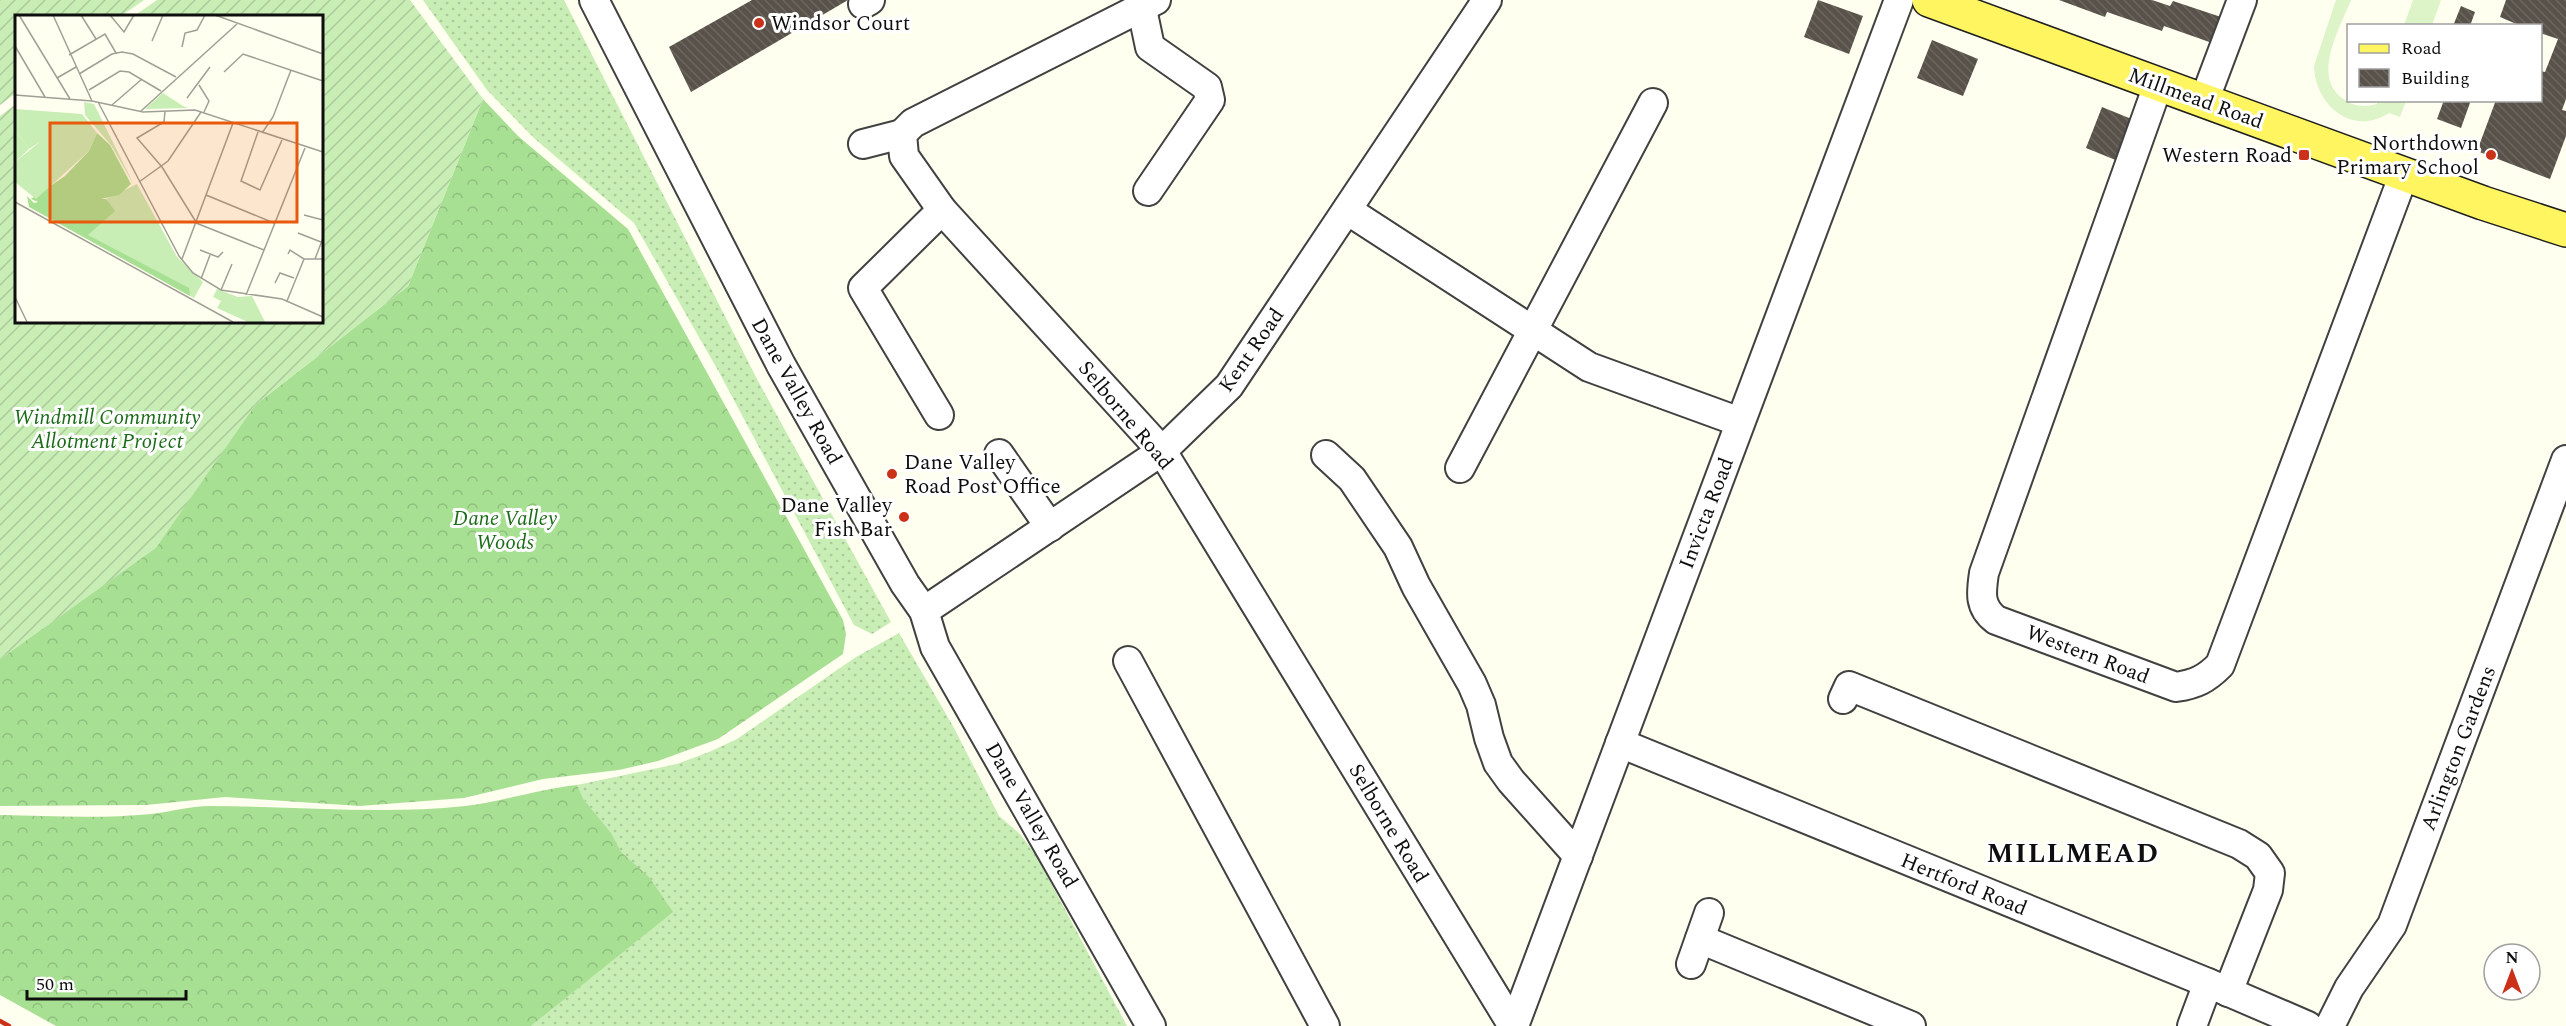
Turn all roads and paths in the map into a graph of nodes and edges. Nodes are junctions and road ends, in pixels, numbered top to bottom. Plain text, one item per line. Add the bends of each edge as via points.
1 (594, 0) edge
2 (1487, 0) edge
3 (1899, 0) edge
4 (1929, 0) edge
5 (2242, 0) edge
6 (1149, 4) edge
7 (2158, 84) junction
8 (2204, 100) junction
9 (1653, 103) dead end
10 (902, 134) junction
11 (863, 144) dead end
12 (2404, 174) junction
13 (1148, 191) dead end
14 (942, 210) junction
15 (1347, 210) junction
16 (2566, 230) edge
17 (1534, 331) junction
18 (939, 415) dead end
19 (1740, 422) junction
20 (1162, 451) junction
21 (999, 454) dead end
22 (1326, 455) dead end
23 (2566, 460) edge
24 (1461, 468) dead end
25 (1050, 527) junction
26 (924, 611) junction
27 (1128, 661) dead end
28 (1843, 699) dead end
29 (1620, 743) junction
30 (1578, 856) junction
31 (1709, 913) dead end
32 (2218, 987) junction
33 (1151, 1026) edge
34 (1325, 1026) edge
35 (1513, 1026) edge
36 (1911, 1026) edge
37 (2192, 1026) edge
38 (2308, 1026) edge
39 (2330, 1026) edge

1 - 26 street, Dane Valley Road via 781,365
2 - 15 street, Kent Road
3 - 19 street, Invicta Road
4 - 7 main road, Millmead Road
5 - 8 street
6 - 10 street via 913,123
6 - 13 street via 1150,46 1207,87 1210,100
7 - 8 main road, Millmead Road
7 - 12 street, Western Road via 1984,573 1981,603 1996,620 2176,687 2207,678 2220,664
8 - 12 main road, Millmead Road
9 - 17 street
10 - 11 street
10 - 14 street, Selborne Road via 904,156
12 - 16 main road, Millmead Road
14 - 18 street via 863,288
14 - 20 street, Selborne Road
15 - 17 street
15 - 20 street, Kent Road via 1229,386
17 - 19 street via 1589,367
17 - 24 street
19 - 29 street, Invicta Road
20 - 25 street, Kent Road
20 - 35 street, Selborne Road
21 - 25 street
22 - 30 street via 1352,479 1398,547 1472,684 1498,763
23 - 39 street, Arlington Gardens via 2392,925 2349,988
25 - 26 street, Kent Road
26 - 33 street, Dane Valley Road via 935,647
27 - 34 street
28 - 32 street via 1849,686 2239,844 2258,856 2270,873 2268,890
29 - 30 street, Invicta Road
29 - 32 street, Hertford Road
30 - 35 street, Invicta Road
31 - 36 street via 1695,952
32 - 37 street
32 - 38 street, Hertford Road

